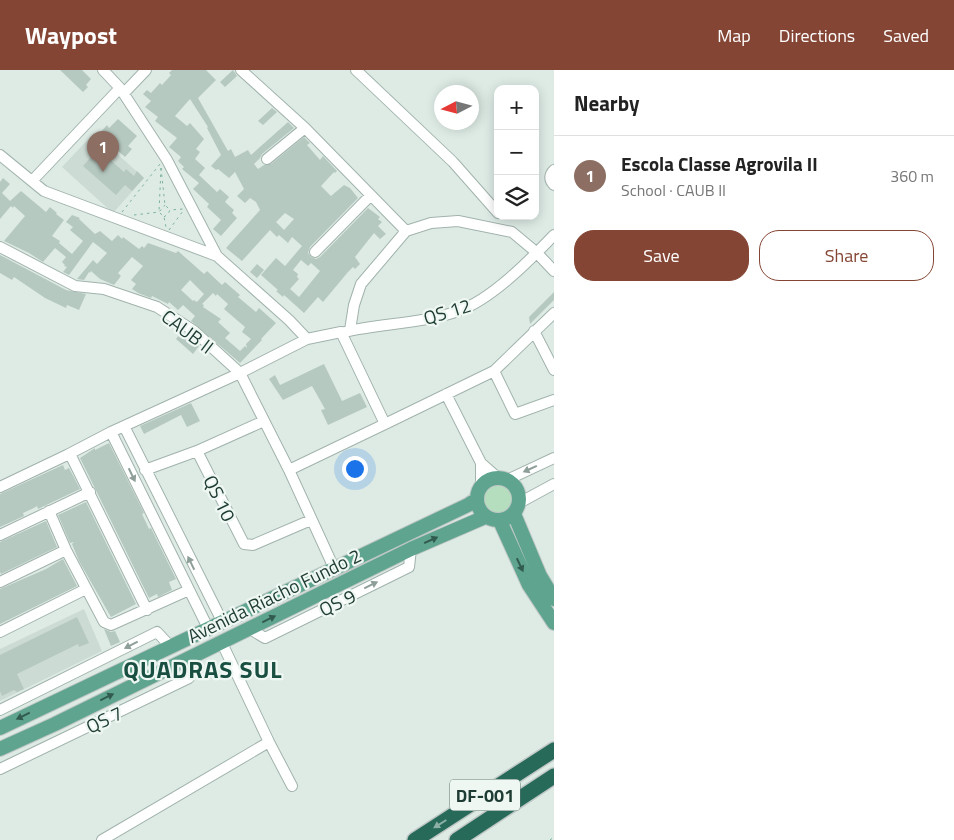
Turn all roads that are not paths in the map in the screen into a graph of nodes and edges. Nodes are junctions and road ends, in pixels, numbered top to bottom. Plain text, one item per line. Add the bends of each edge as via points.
1 (103, 70) edge
2 (146, 70) edge
3 (241, 70) edge
4 (356, 70) edge
5 (122, 90) junction
6 (305, 128) junction
7 (0, 155) edge
8 (267, 159) dead end
9 (554, 170) edge
10 (32, 181) junction
11 (554, 185) edge
12 (370, 196) junction
13 (494, 208) edge
14 (503, 220) edge
15 (406, 232) junction
16 (512, 232) junction
17 (552, 242) edge
18 (0, 247) edge
19 (315, 252) dead end
20 (536, 252) junction
21 (217, 256) junction
22 (554, 271) edge
23 (554, 312) edge
24 (346, 331) junction
25 (534, 331) junction
26 (307, 339) junction
27 (554, 370) edge
28 (494, 371) junction
29 (240, 373) junction
30 (446, 394) junction
31 (554, 400) edge
32 (264, 421) junction
33 (385, 424) junction
34 (124, 426) junction
35 (111, 432) junction
36 (136, 451) junction
37 (197, 451) junction
38 (70, 454) junction
39 (123, 457) junction
40 (554, 458) edge
41 (481, 463) junction
42 (146, 470) junction
43 (289, 470) junction
44 (502, 479) junction
45 (553, 485) edge
46 (0, 487) edge
47 (90, 492) junction
48 (479, 493) junction
49 (516, 509) junction
50 (49, 511) junction
51 (485, 517) junction
52 (311, 520) junction
53 (500, 521) junction
54 (0, 535) edge
55 (66, 550) junction
56 (334, 568) junction
57 (0, 582) edge
58 (86, 589) junction
59 (189, 590) junction
60 (207, 594) junction
61 (554, 598) edge
62 (195, 602) junction
63 (147, 610) junction
64 (222, 621) junction
65 (554, 623) edge
66 (208, 628) junction
67 (0, 632) edge
68 (221, 641) junction
69 (170, 646) junction
70 (191, 656) junction
71 (70, 693) junction
72 (46, 704) junction
73 (0, 710) edge
74 (77, 712) junction
75 (55, 724) junction
76 (0, 728) edge
77 (269, 742) junction
78 (0, 749) edge
79 (554, 750) edge
80 (554, 768) edge
81 (0, 769) edge
82 (554, 776) edge
83 (292, 786) dead end
84 (102, 840) edge
85 (415, 840) edge
86 (457, 840) edge

1 - 5 street
2 - 5 street
3 - 6 street
4 - 13 street via 453,162
5 - 10 street
5 - 21 street via 167,160
6 - 8 street
6 - 12 street
7 - 10 street
9 - 11 street via 550,177
10 - 21 street via 44,192
12 - 15 street
12 - 19 street
14 - 16 street
15 - 16 street via 431,223 458,221
15 - 24 street via 361,284
16 - 20 street
17 - 20 street, QS 12
18 - 29 street, CAUB II via 75,286 104,289 157,307 194,331
20 - 22 street
20 - 24 street, QS 12 via 490,295 458,311 423,320
21 - 26 street
23 - 25 street
24 - 26 street, QS 12
24 - 33 street
25 - 27 street
25 - 28 street
26 - 29 street, QS 12
28 - 30 street
28 - 31 street via 515,414
29 - 32 street
29 - 34 street
30 - 33 street
30 - 41 street
32 - 37 street
32 - 43 street
33 - 43 street
34 - 35 street
34 - 36 street
35 - 38 street
35 - 39 street
36 - 39 street
36 - 42 street
37 - 42 street
37 - 52 street, QS 10 via 244,544 253,545
38 - 46 street
38 - 47 street
39 -> 59 street
40 -> 44 street
41 - 44 street
41 - 48 street
60 -> 42 street
43 - 52 street
44 - 48 main road via 491,479
44 - 49 main road via 517,489
45 - 49 street
47 - 50 street
47 - 63 street
48 - 51 main road via 478,506
48 - 56 main road, Avenida Riacho Fundo 2 via 468,505
49 - 53 main road
49 - 61 main road via 540,576
50 - 54 street
50 - 55 street
51 - 53 main road
68 -> 51 main road, Avenida Riacho Fundo 2
52 - 56 street
53 -> 65 main road via 529,585
55 - 57 street
55 - 58 street
56 - 64 main road, Avenida Riacho Fundo 2
58 - 63 street via 107,625
58 - 67 street
59 - 62 street
59 - 63 street
60 - 62 street
60 - 64 street
62 - 66 street
64 - 66 main road, Avenida Riacho Fundo 2
66 - 69 main road, Avenida Riacho Fundo 2
68 - 70 main road, Avenida Riacho Fundo 2
68 - 77 street
69 - 71 main road, Avenida Riacho Fundo 2
69 -> 73 street via 157,632
74 -> 70 main road, Avenida Riacho Fundo 2
70 - 81 street, QS 7 via 188,678
71 - 72 main road, Avenida Riacho Fundo 2
71 - 74 main road via 68,702
72 - 75 main road via 53,711
72 -> 76 main road, Avenida Riacho Fundo 2
74 - 75 main road, Avenida Riacho Fundo 2
75 - 78 main road, Avenida Riacho Fundo 2
77 - 83 street
77 - 84 street
79 - 80 highway via 550,760
79 -> 85 highway, DF-001
82 - 86 highway, DF-001

